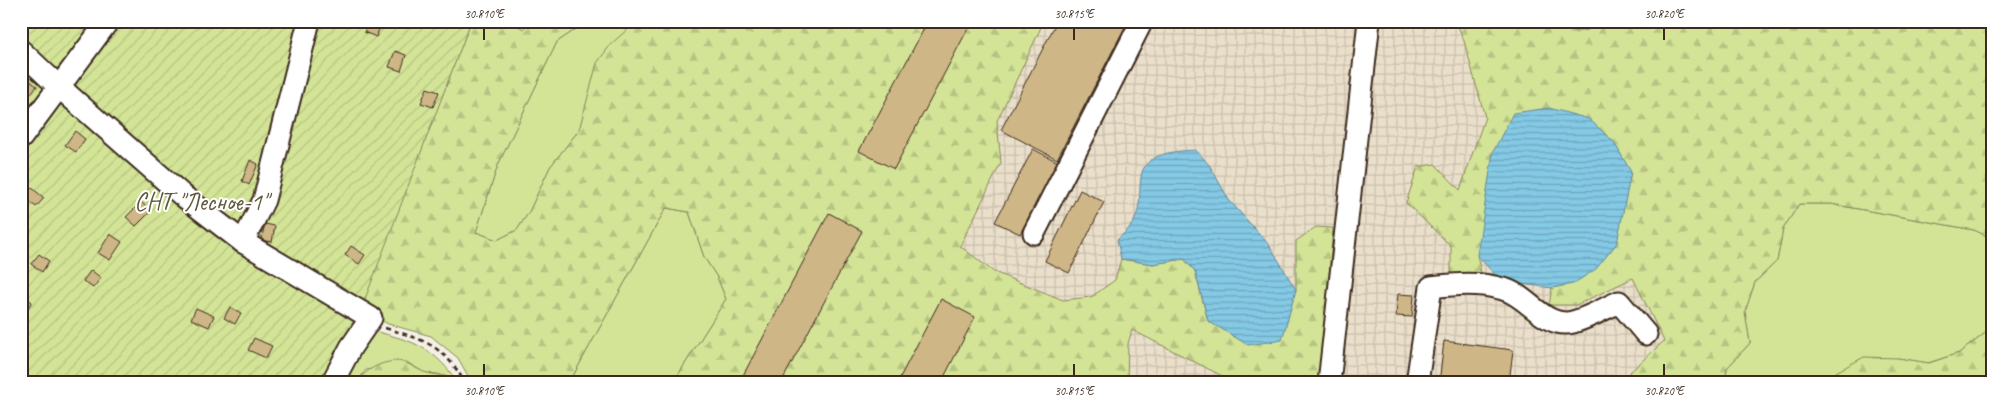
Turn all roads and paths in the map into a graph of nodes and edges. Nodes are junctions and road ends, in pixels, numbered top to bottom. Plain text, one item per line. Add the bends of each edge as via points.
1 (309, 21) edge
2 (1142, 21) edge
3 (1369, 21) edge
4 (100, 25) edge
5 (21, 51) edge
6 (58, 86) junction
7 (21, 138) edge
8 (1034, 233) dead end
9 (243, 242) junction
10 (371, 318) junction
11 (1646, 334) dead end
12 (332, 383) edge
13 (465, 383) edge
14 (1329, 383) edge
15 (1416, 383) edge

1 - 9 street via 264,200
2 - 8 street
3 - 14 street
4 - 6 street
5 - 6 street
6 - 7 street
6 - 9 street via 182,195
9 - 10 street
10 - 12 street
10 - 13 path via 385,328 437,347
11 - 15 street via 1619,302 1572,322 1548,319 1505,289 1468,282 1431,287

